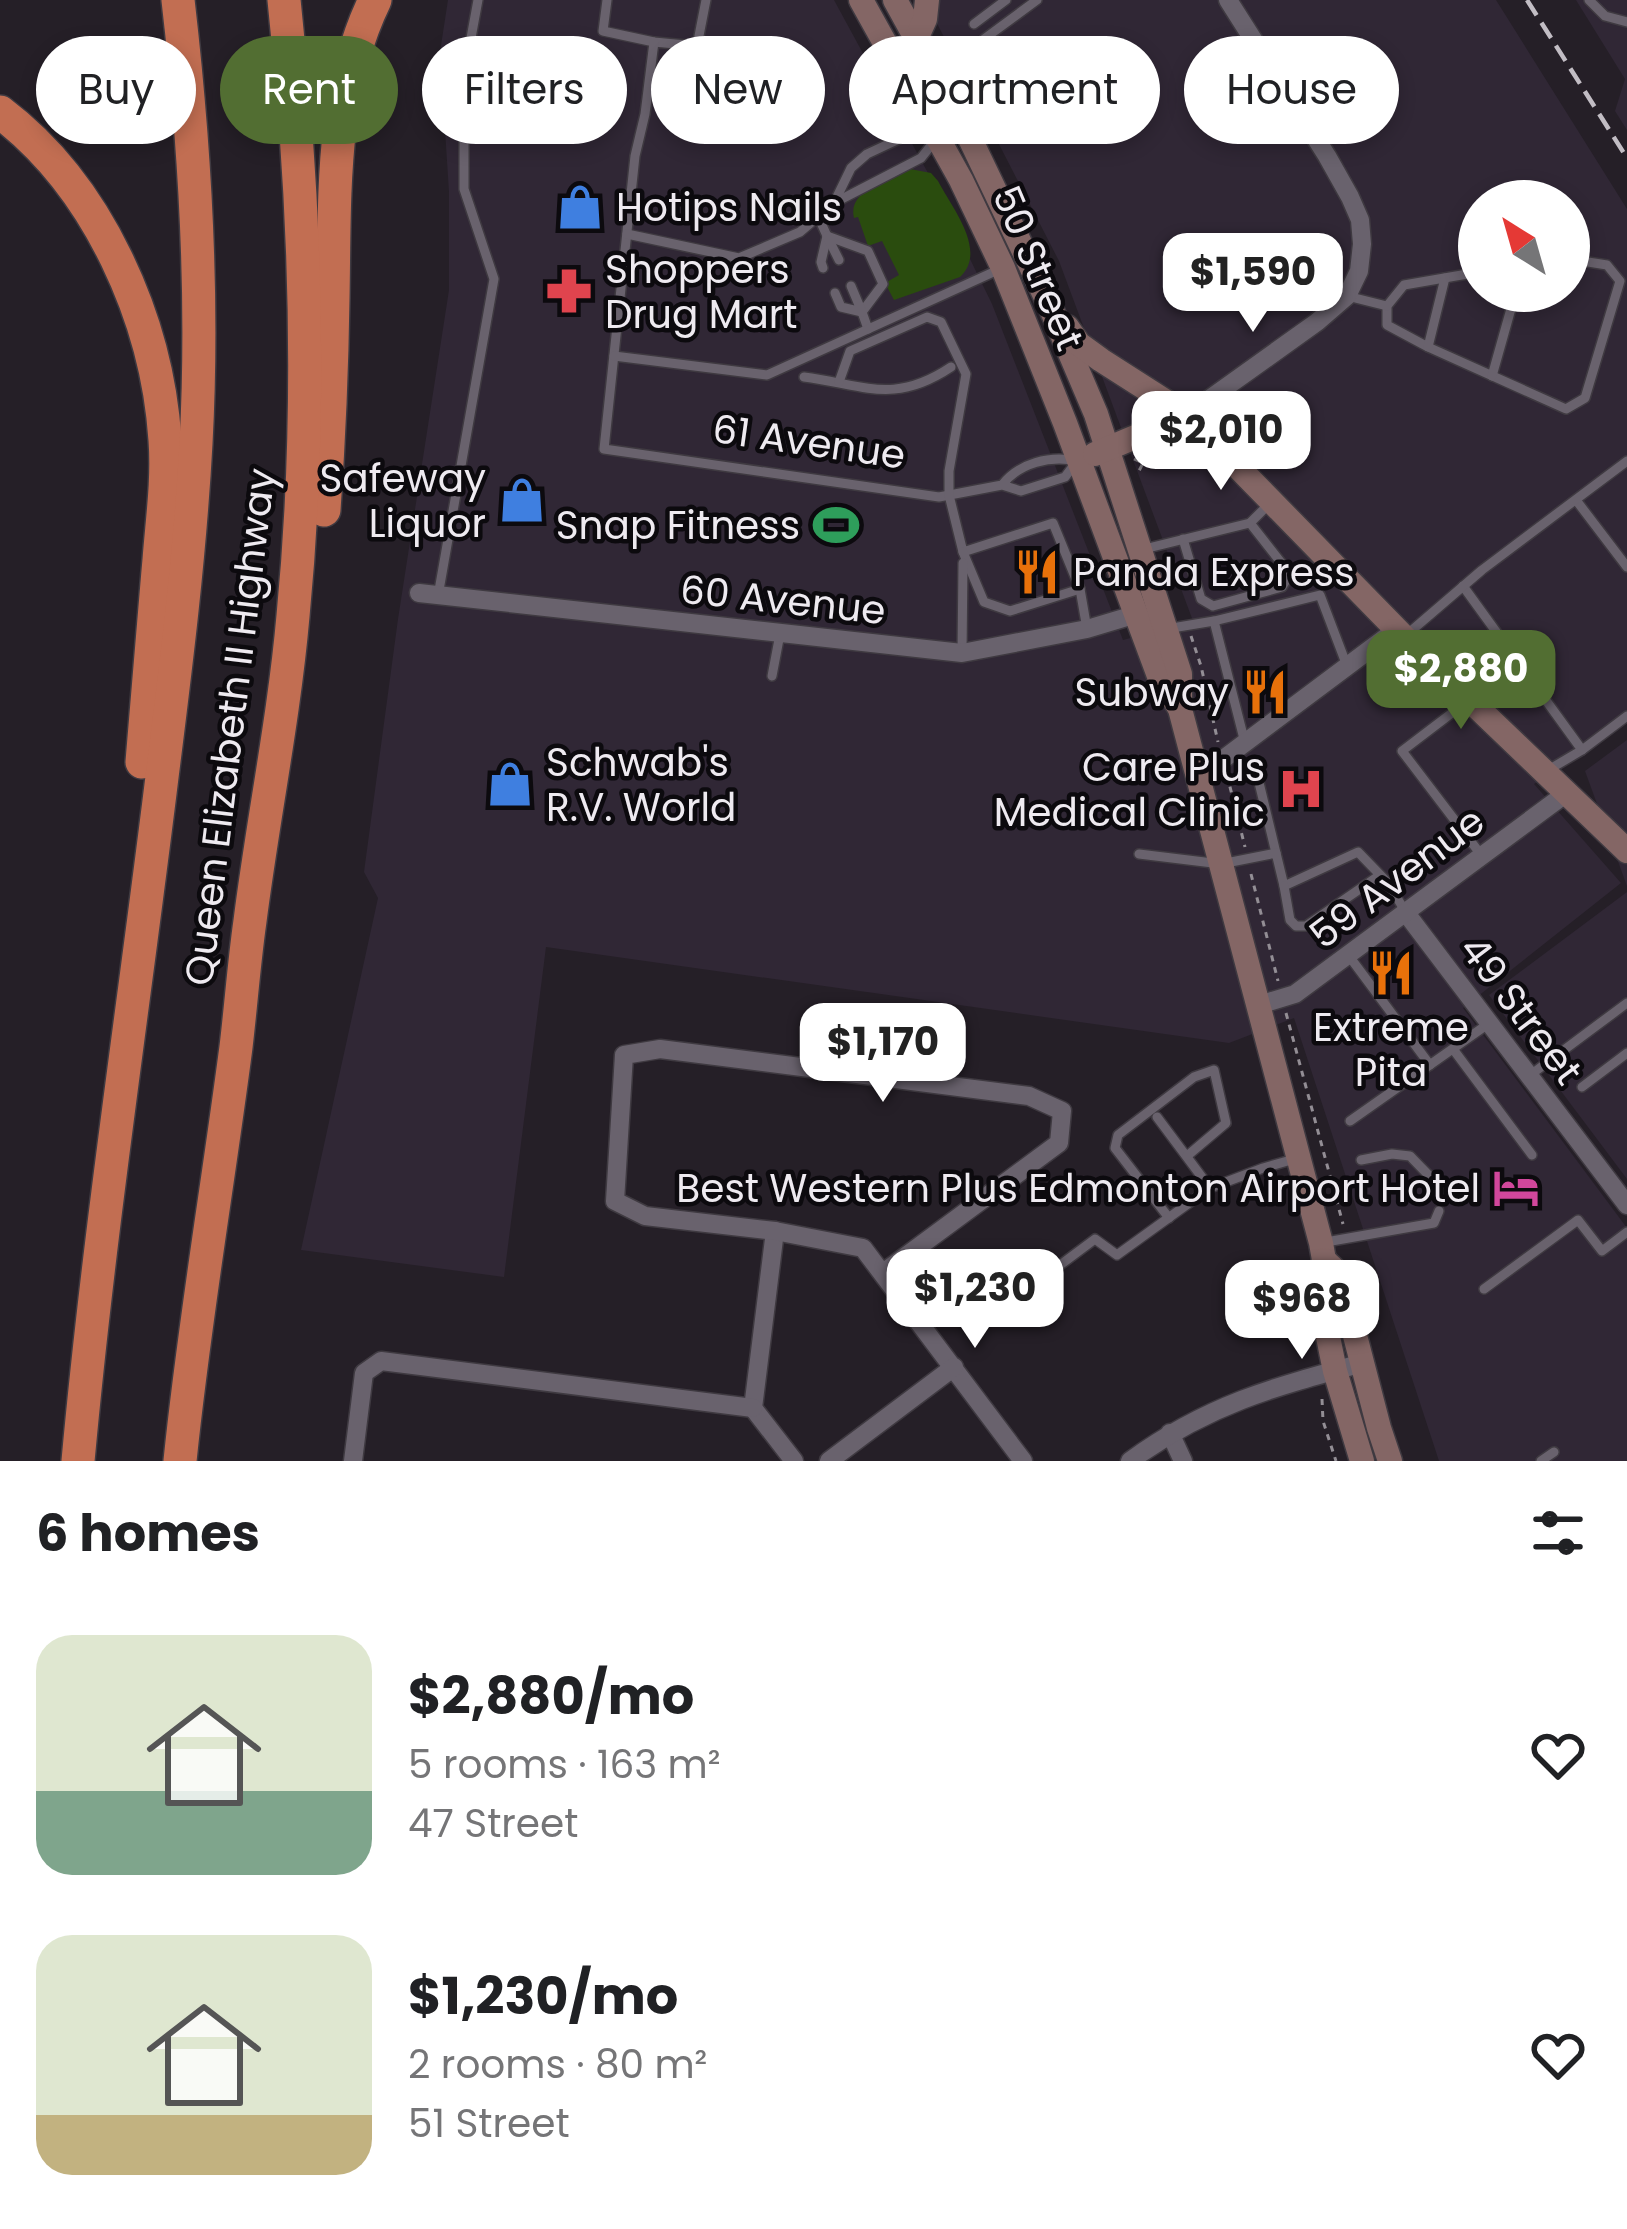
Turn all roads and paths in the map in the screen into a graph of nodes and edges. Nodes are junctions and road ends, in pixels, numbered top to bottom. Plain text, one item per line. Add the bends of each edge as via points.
1 (178, 0) edge
2 (284, 0) edge
3 (375, 0) edge
4 (478, 0) edge
5 (608, 0) edge
6 (706, 0) edge
7 (926, 0) edge
8 (1006, 0) edge
9 (1036, 0) edge
10 (1228, 0) edge
11 (1589, 0) edge
12 (863, 4) edge
13 (899, 8) edge
14 (1627, 22) edge
15 (974, 24) dead end
16 (699, 36) edge
17 (881, 36) edge
18 (914, 36) edge
19 (917, 36) edge
20 (988, 36) edge
21 (651, 41) edge
22 (651, 66) edge
23 (0, 112) edge
24 (888, 144) edge
25 (933, 144) edge
26 (941, 144) edge
27 (973, 144) edge
28 (833, 203) junction
29 (818, 216) junction
30 (627, 234) junction
31 (827, 236) junction
32 (839, 260) dead end
33 (1590, 263) edge
34 (823, 268) dead end
35 (1003, 268) junction
36 (1458, 276) edge
37 (1445, 278) junction
38 (851, 286) dead end
39 (1350, 290) junction
40 (835, 293) dead end
41 (1050, 306) junction
42 (1387, 306) junction
43 (862, 312) junction
44 (1510, 312) edge
45 (868, 329) junction
46 (1428, 346) junction
47 (614, 356) junction
48 (951, 367) dead end
49 (1492, 376) junction
50 (804, 377) dead end
51 (839, 382) junction
52 (1187, 415) junction
53 (1108, 449) junction
54 (1132, 458) dead end
55 (1077, 461) junction
56 (1627, 461) edge
57 (1138, 473) dead end
58 (1002, 485) junction
59 (949, 495) junction
60 (1576, 500) junction
61 (1272, 501) junction
62 (1250, 523) junction
63 (1184, 539) junction
64 (1140, 550) junction
65 (964, 552) junction
66 (1627, 567) edge
67 (1463, 586) junction
68 (1080, 589) junction
69 (429, 594) joint
70 (1136, 614) junction
71 (1214, 621) junction
72 (1176, 627) junction
73 (1087, 629) junction
74 (780, 633) junction
75 (1401, 633) junction
76 (962, 652) junction
77 (1347, 667) junction
78 (772, 676) dead end
79 (1470, 699) junction
80 (1180, 709) junction
81 (1627, 716) edge
82 (1245, 743) junction
83 (1582, 750) junction
84 (1223, 759) junction
85 (1256, 766) dead end
86 (1546, 771) junction
87 (1198, 778) junction
88 (1568, 792) junction
89 (265, 824) junction
90 (1627, 850) edge
91 (1276, 853) junction
92 (1139, 854) dead end
93 (1482, 856) junction
94 (1248, 860) junction
95 (1221, 864) junction
96 (1380, 874) junction
97 (1283, 886) junction
98 (1406, 913) junction
99 (1349, 956) junction
100 (1271, 1002) junction
101 (1627, 1003) edge
102 (1490, 1023) junction
103 (1454, 1048) junction
104 (1627, 1054) edge
105 (1430, 1065) junction
106 (1529, 1076) junction
107 (1582, 1087) dead end
108 (1157, 1117) dead end
109 (1350, 1121) dead end
110 (1532, 1155) dead end
111 (1186, 1156) junction
112 (1298, 1158) junction
113 (1361, 1160) dead end
114 (1210, 1188) junction
115 (1444, 1191) dead end
116 (107, 1201) junction
117 (1627, 1205) edge
118 (1439, 1211) dead end
119 (1169, 1218) junction
120 (775, 1231) junction
121 (1627, 1232) edge
122 (1347, 1238) junction
123 (1322, 1252) junction
124 (884, 1273) junction
125 (1028, 1289) dead end
126 (1484, 1289) dead end
127 (1363, 1363) junction
128 (954, 1367) junction
129 (1326, 1373) junction
130 (754, 1408) junction
131 (1170, 1433) junction
132 (1554, 1452) dead end
133 (78, 1461) edge
134 (180, 1461) edge
135 (353, 1461) edge
136 (794, 1461) edge
137 (829, 1461) edge
138 (1023, 1461) edge
139 (1130, 1461) edge
140 (1183, 1461) edge
141 (1336, 1461) edge
142 (1362, 1461) edge
143 (1390, 1461) edge
144 (1541, 1461) edge

1 - 116 highway, Queen Elizabeth II Highway via 195,223 196,442 176,667
2 - 89 highway, Queen Elizabeth II Highway via 301,212 305,410 293,619
3 - 89 highway via 355,50 340,129 331,407 311,616
4 - 69 lane via 464,76 464,189 494,279
5 - 21 lane via 603,32
6 - 16 lane
7 - 13 main road
7 - 19 main road
8 - 15 lane
9 - 20 lane
10 - 39 street via 1360,220 1361,258
11 - 14 lane
12 - 13 main road
12 - 17 main road, 50 Street
13 - 18 main road, 50 Street
22 - 30 lane
23 - 116 highway via 62,174 104,235 137,310 164,424
24 - 28 lane via 851,168
25 - 28 lane via 921,158
26 - 35 main road, 50 Street
27 - 41 main road, 50 Street
28 - 29 lane
29 - 30 lane via 739,258
29 - 31 lane
30 - 47 lane
31 - 32 lane
31 - 34 lane
31 - 43 lane via 868,251 883,284
33 - 49 lane via 1607,266 1620,281 1585,398 1566,409
35 - 45 lane
35 - 55 main road, 50 Street
36 - 37 lane
37 - 42 lane via 1404,285
37 - 46 lane
38 - 43 lane
39 - 42 lane
39 - 52 street, 61 Avenue
40 - 43 lane via 841,307
41 - 52 main road via 1079,344
41 - 53 main road, 50 Street
42 - 46 lane via 1387,325
43 - 45 lane
44 - 49 lane
45 - 47 lane via 767,375
46 - 49 lane
47 - 59 lane, 61 Avenue via 604,449
48 - 51 lane via 930,382 883,392
50 - 51 lane
51 - 59 lane via 850,351 927,317 941,322 966,374
52 - 53 main road, 61 Avenue
52 - 61 main road
53 - 55 main road, 61 Avenue
53 - 64 main road, 50 Street
54 - 57 path via 1143,464
55 - 58 lane, 61 Avenue via 1058,457 1013,471
55 - 58 lane, 61 Avenue via 1065,477 1022,491
55 - 70 main road, 50 Street
56 - 60 lane
58 - 59 lane, 61 Avenue
59 - 65 lane
60 - 66 lane
60 - 67 lane
61 - 62 lane
61 - 75 main road
62 - 63 lane
62 - 63 lane via 1290,574 1282,587 1214,606 1201,599
63 - 64 lane
64 - 72 main road, 50 Street
65 - 68 lane via 984,602 1010,611
65 - 68 lane via 1054,523
65 - 76 lane
67 - 75 lane
67 - 83 lane
68 - 73 lane
69 - 74 street, 60 Avenue
70 - 73 street, 60 Avenue
70 - 80 main road, 50 Street
71 - 72 lane
71 - 77 lane via 1320,595
71 - 82 lane
72 - 80 main road, 50 Street
72 - 84 path via 1201,666
73 - 76 street, 60 Avenue
74 - 76 street, 60 Avenue
74 - 78 lane
75 - 77 street
75 - 79 main road
77 - 82 street
79 - 86 main road
79 - 93 lane via 1402,751
80 - 87 main road, 50 Street
81 - 83 lane
82 - 84 street
83 - 86 lane
84 - 87 street
84 - 94 path
85 - 91 lane
86 - 88 main road
87 - 95 main road, 50 Street
88 - 90 main road
88 - 93 street, 59 Avenue
89 - 134 highway, Queen Elizabeth II Highway
91 - 94 lane
91 - 97 lane
92 - 95 lane
93 - 98 street, 59 Avenue
94 - 95 lane
94 - 100 path
95 - 100 main road, 50 Street
96 - 97 lane via 1353,852
96 - 97 lane via 1306,926 1290,920
96 - 98 lane
98 - 99 street, 59 Avenue
98 - 102 street, 49 Street
99 - 100 street, 59 Avenue
99 - 105 lane
100 - 112 main road, 50 Street
100 - 122 path
101 - 106 lane
102 - 103 lane
102 - 106 street, 49 Street
103 - 105 lane
103 - 110 lane
104 - 107 lane
105 - 109 lane
106 - 117 street, 49 Street
108 - 111 lane
111 - 114 lane
111 - 119 lane via 1226,1123 1214,1070 1118,1135 1115,1148
112 - 114 lane
112 - 123 main road, 50 Street
113 - 115 lane via 1410,1156
114 - 119 lane
116 - 133 highway, Queen Elizabeth II Highway
118 - 122 lane via 1434,1223
119 - 125 lane via 1117,1255 1095,1239
120 - 124 street via 863,1249
120 - 124 street via 645,1216 615,1201 624,1055 660,1049 891,1078 1029,1096 1062,1111 1059,1143
120 - 130 street
121 - 126 lane via 1602,1251 1578,1220
122 - 123 lane
123 - 127 main road, 50 Street via 1340,1274
123 - 129 main road, 50 Street
124 - 128 street
127 - 129 street
127 - 143 main road, 50 Street
128 - 137 street
128 - 138 street
129 - 131 street via 1222,1406
129 - 141 path via 1323,1421
129 - 142 main road, 50 Street
130 - 135 street via 381,1361 364,1373
130 - 136 street
131 - 139 street
131 - 140 street
132 - 144 lane

